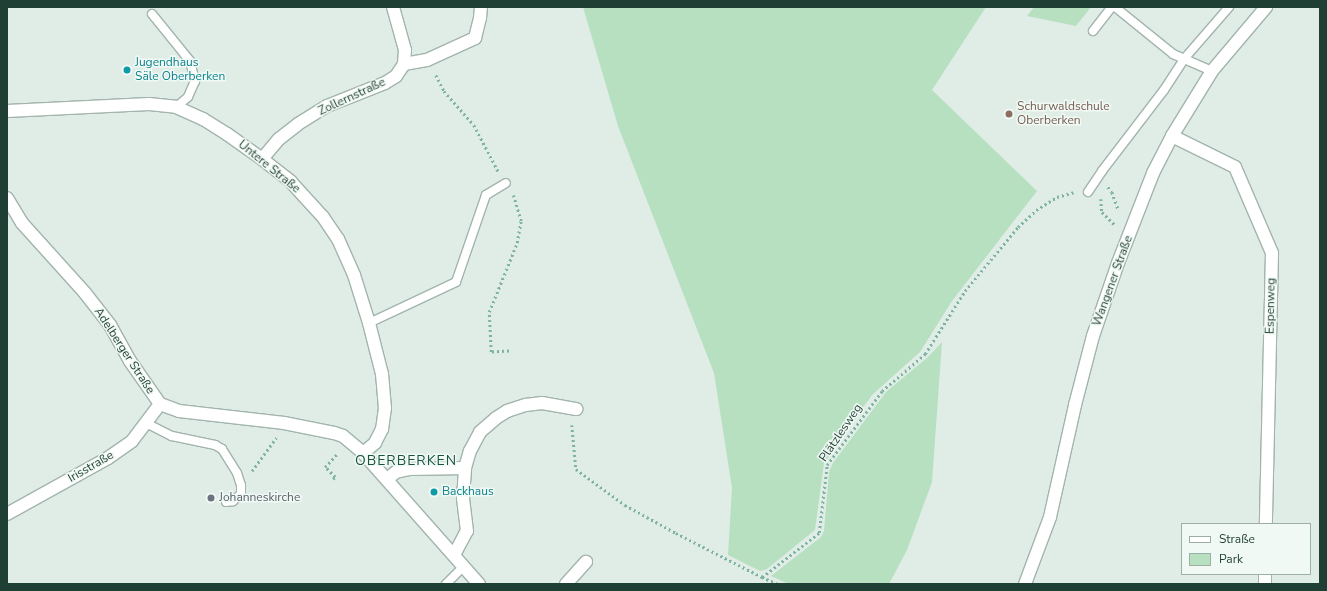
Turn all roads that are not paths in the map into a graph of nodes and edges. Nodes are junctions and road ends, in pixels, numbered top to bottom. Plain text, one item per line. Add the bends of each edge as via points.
1 (392, 7) edge
2 (481, 7) edge
3 (1113, 7) edge
4 (1229, 7) edge
5 (1266, 7) edge
6 (152, 14) dead end
7 (1093, 31) dead end
8 (1184, 59) junction
9 (404, 64) junction
10 (1212, 71) junction
11 (176, 107) junction
12 (7, 111) edge
13 (1172, 136) junction
14 (262, 159) junction
15 (506, 183) dead end
16 (1088, 192) road end
17 (7, 198) edge
18 (369, 323) junction
19 (160, 404) junction
20 (576, 409) road end
21 (146, 423) junction
22 (364, 453) junction
23 (465, 468) junction
24 (387, 479) junction
25 (226, 502) dead end
26 (7, 514) edge
27 (1266, 523) edge
28 (454, 555) junction
29 (586, 562) dead end
30 (464, 566) junction
31 (446, 584) edge
32 (479, 584) edge
33 (566, 584) edge
34 (1025, 584) edge

1 - 9 street via 405,50
2 - 9 street via 475,38 427,60
3 - 7 lane
3 - 8 lane via 1173,54
4 - 8 lane
5 - 10 street, Wangener Straße
6 - 11 lane via 190,61 195,81 188,97
8 - 10 lane
8 - 16 lane
9 - 14 street, Zollernstraße via 396,76 327,106 298,124 279,139
10 - 13 street, Wangener Straße
11 - 12 street, Untere Straße via 149,104
11 - 14 street, Untere Straße via 203,119
13 - 27 street, Espenweg via 1235,167 1272,252
13 - 34 street, Wangener Straße via 1153,173 1093,336 1050,518
14 - 18 street, Untere Straße via 291,182 338,239 354,275
15 - 18 lane via 486,195 456,282
17 - 19 street, Adelberger Straße via 22,223 110,325 134,368
18 - 22 street, Untere Straße via 382,374 385,408 379,436
19 - 21 street, Irisstraße
19 - 22 street, Adelberger Straße via 179,411 284,423 334,433 349,440
20 - 23 street via 542,403 507,411 480,432
21 - 25 lane via 183,440 216,444 227,456 241,485 241,494 233,501
21 - 26 street, Irisstraße via 132,441 108,458
22 - 24 street, Adelberger Straße
23 - 24 street via 409,469 396,472
23 - 28 street via 463,498 466,531
24 - 28 street, Adelberger Straße
28 - 30 street, Adelberger Straße
29 - 33 street
30 - 31 lane
30 - 32 street, Adelberger Straße

